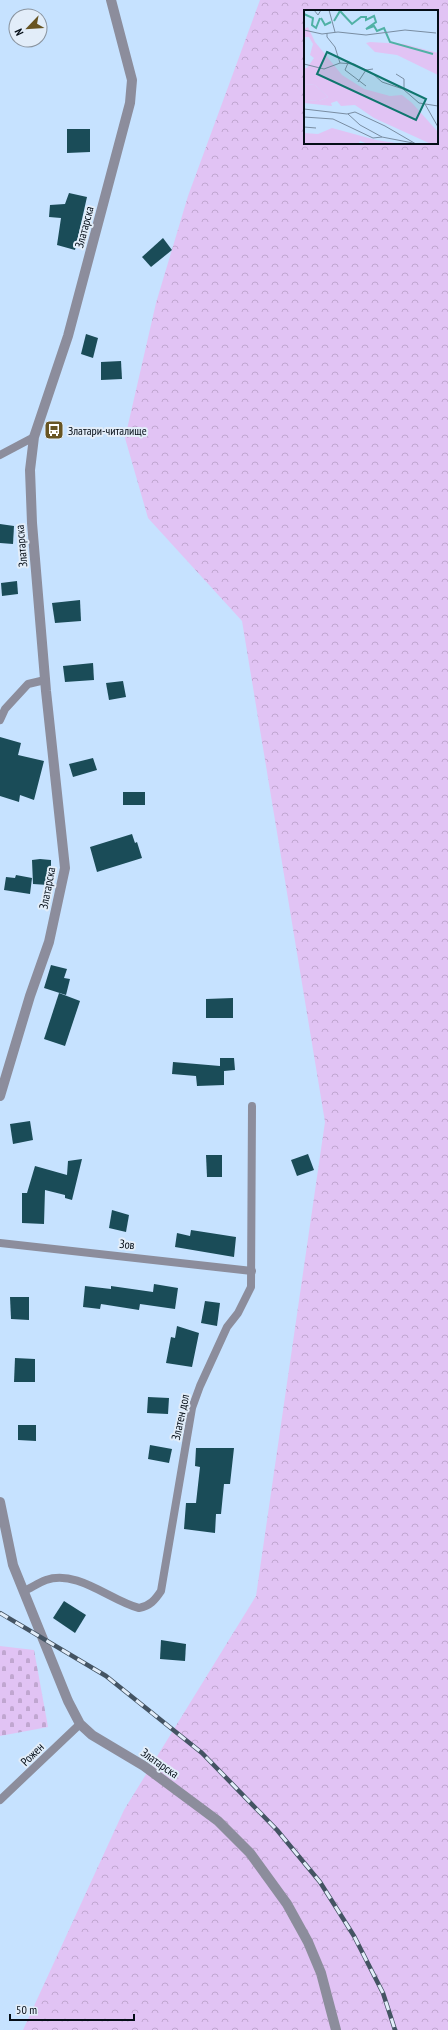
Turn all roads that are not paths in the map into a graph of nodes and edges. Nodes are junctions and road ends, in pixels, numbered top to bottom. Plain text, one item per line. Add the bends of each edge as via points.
1 (111, 0) edge
2 (34, 437) junction
3 (0, 455) edge
4 (45, 680) junction
5 (0, 720) edge
6 (0, 1096) edge
7 (252, 1106) dead end
8 (0, 1243) edge
9 (252, 1271) junction
10 (0, 1502) edge
11 (24, 1592) junction
12 (80, 1724) junction
13 (0, 1800) edge
14 (336, 2030) edge

1 - 2 street, Златарска via 132,80 130,103 68,336
2 - 3 lane
2 - 4 street, Златарска via 30,499
4 - 5 lane via 28,684 5,709
4 - 6 street, Златарска via 65,868 49,942
7 - 9 lane, Златен дол
8 - 9 lane, Зов
9 - 11 lane, Златен дол via 251,1287 238,1313 227,1326 192,1408 161,1591 150,1604 139,1608 82,1582 67,1579 47,1579
10 - 11 street, Златарска via 13,1565
11 - 12 street, Златарска via 68,1701
12 - 13 lane, Рожен
12 - 14 street, Златарска via 92,1735 144,1766 218,1821 250,1853 287,1904 308,1942 321,1973

